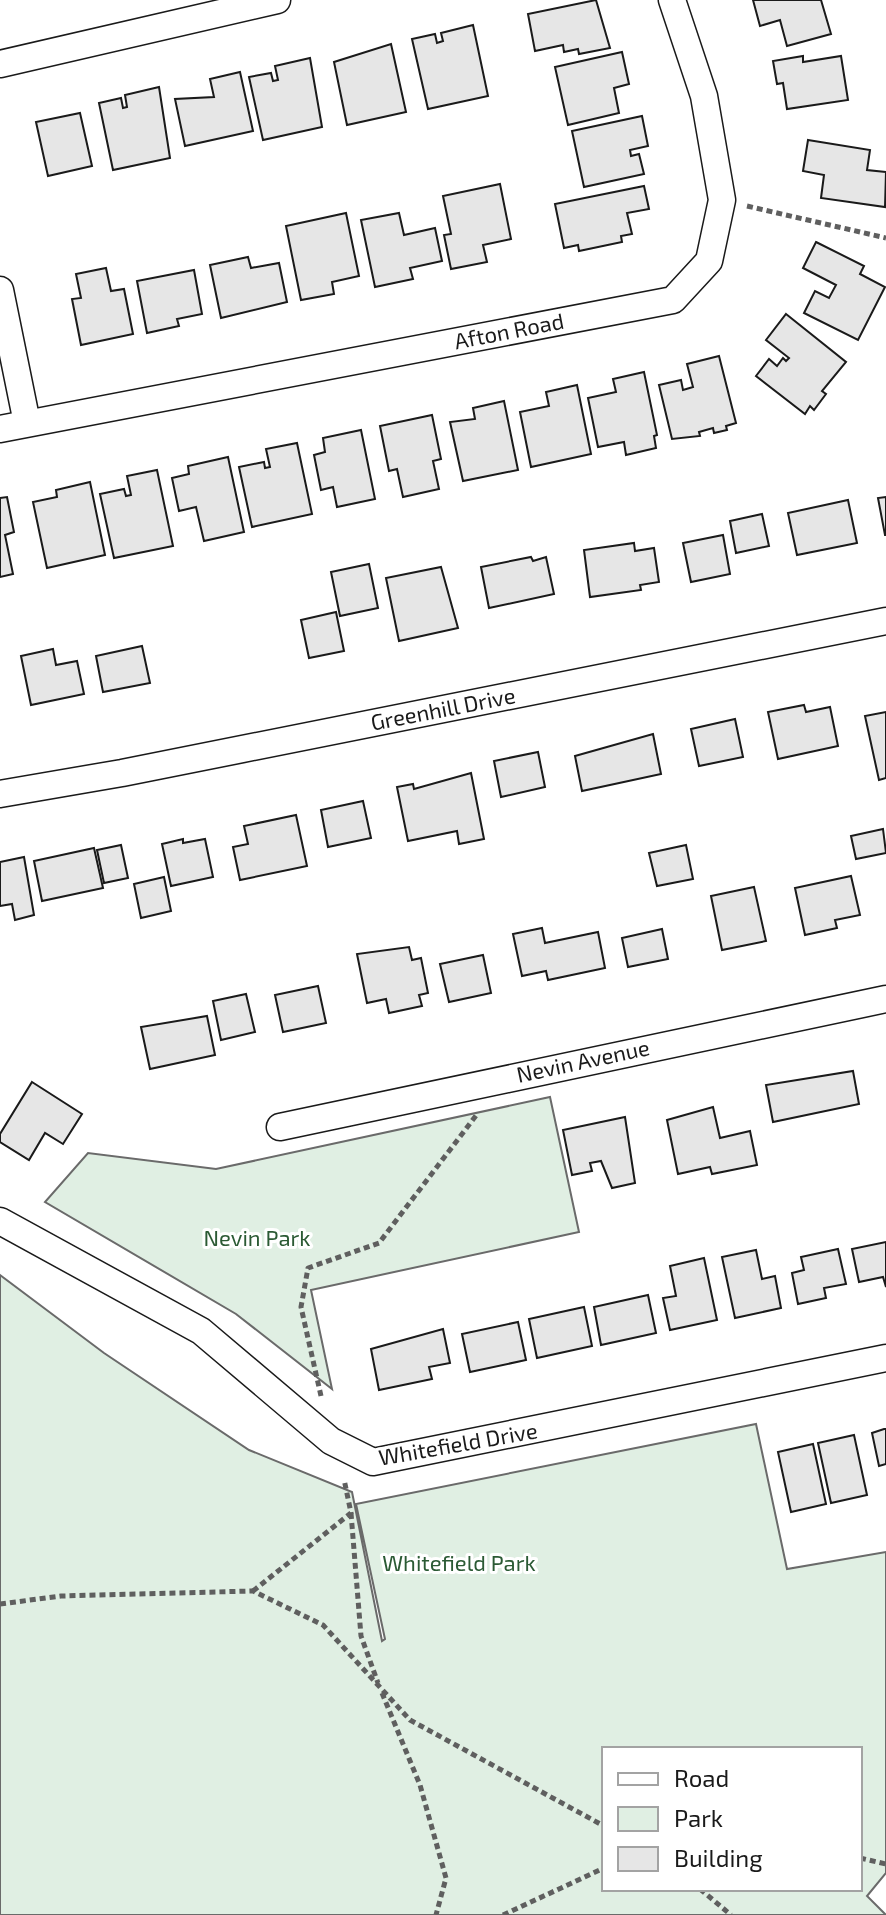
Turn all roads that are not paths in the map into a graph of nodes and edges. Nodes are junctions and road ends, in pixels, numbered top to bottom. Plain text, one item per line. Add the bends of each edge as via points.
1 (277, 0) edge
2 (672, 0) edge
3 (0, 64) edge
4 (0, 290) edge
5 (27, 423) junction
6 (0, 429) edge
7 (886, 621) edge
8 (0, 794) edge
9 (886, 999) edge
10 (280, 1127) dead end
11 (0, 1221) edge
12 (886, 1358) edge

1 - 3 street
2 - 5 street, Afton Road via 704,96 722,200 709,261 673,300
4 - 5 street
5 - 6 street, Afton Road
7 - 8 street, Greenhill Drive
9 - 10 street, Nevin Avenue
11 - 12 street, Whitefield Drive via 201,1331 331,1441 373,1462

